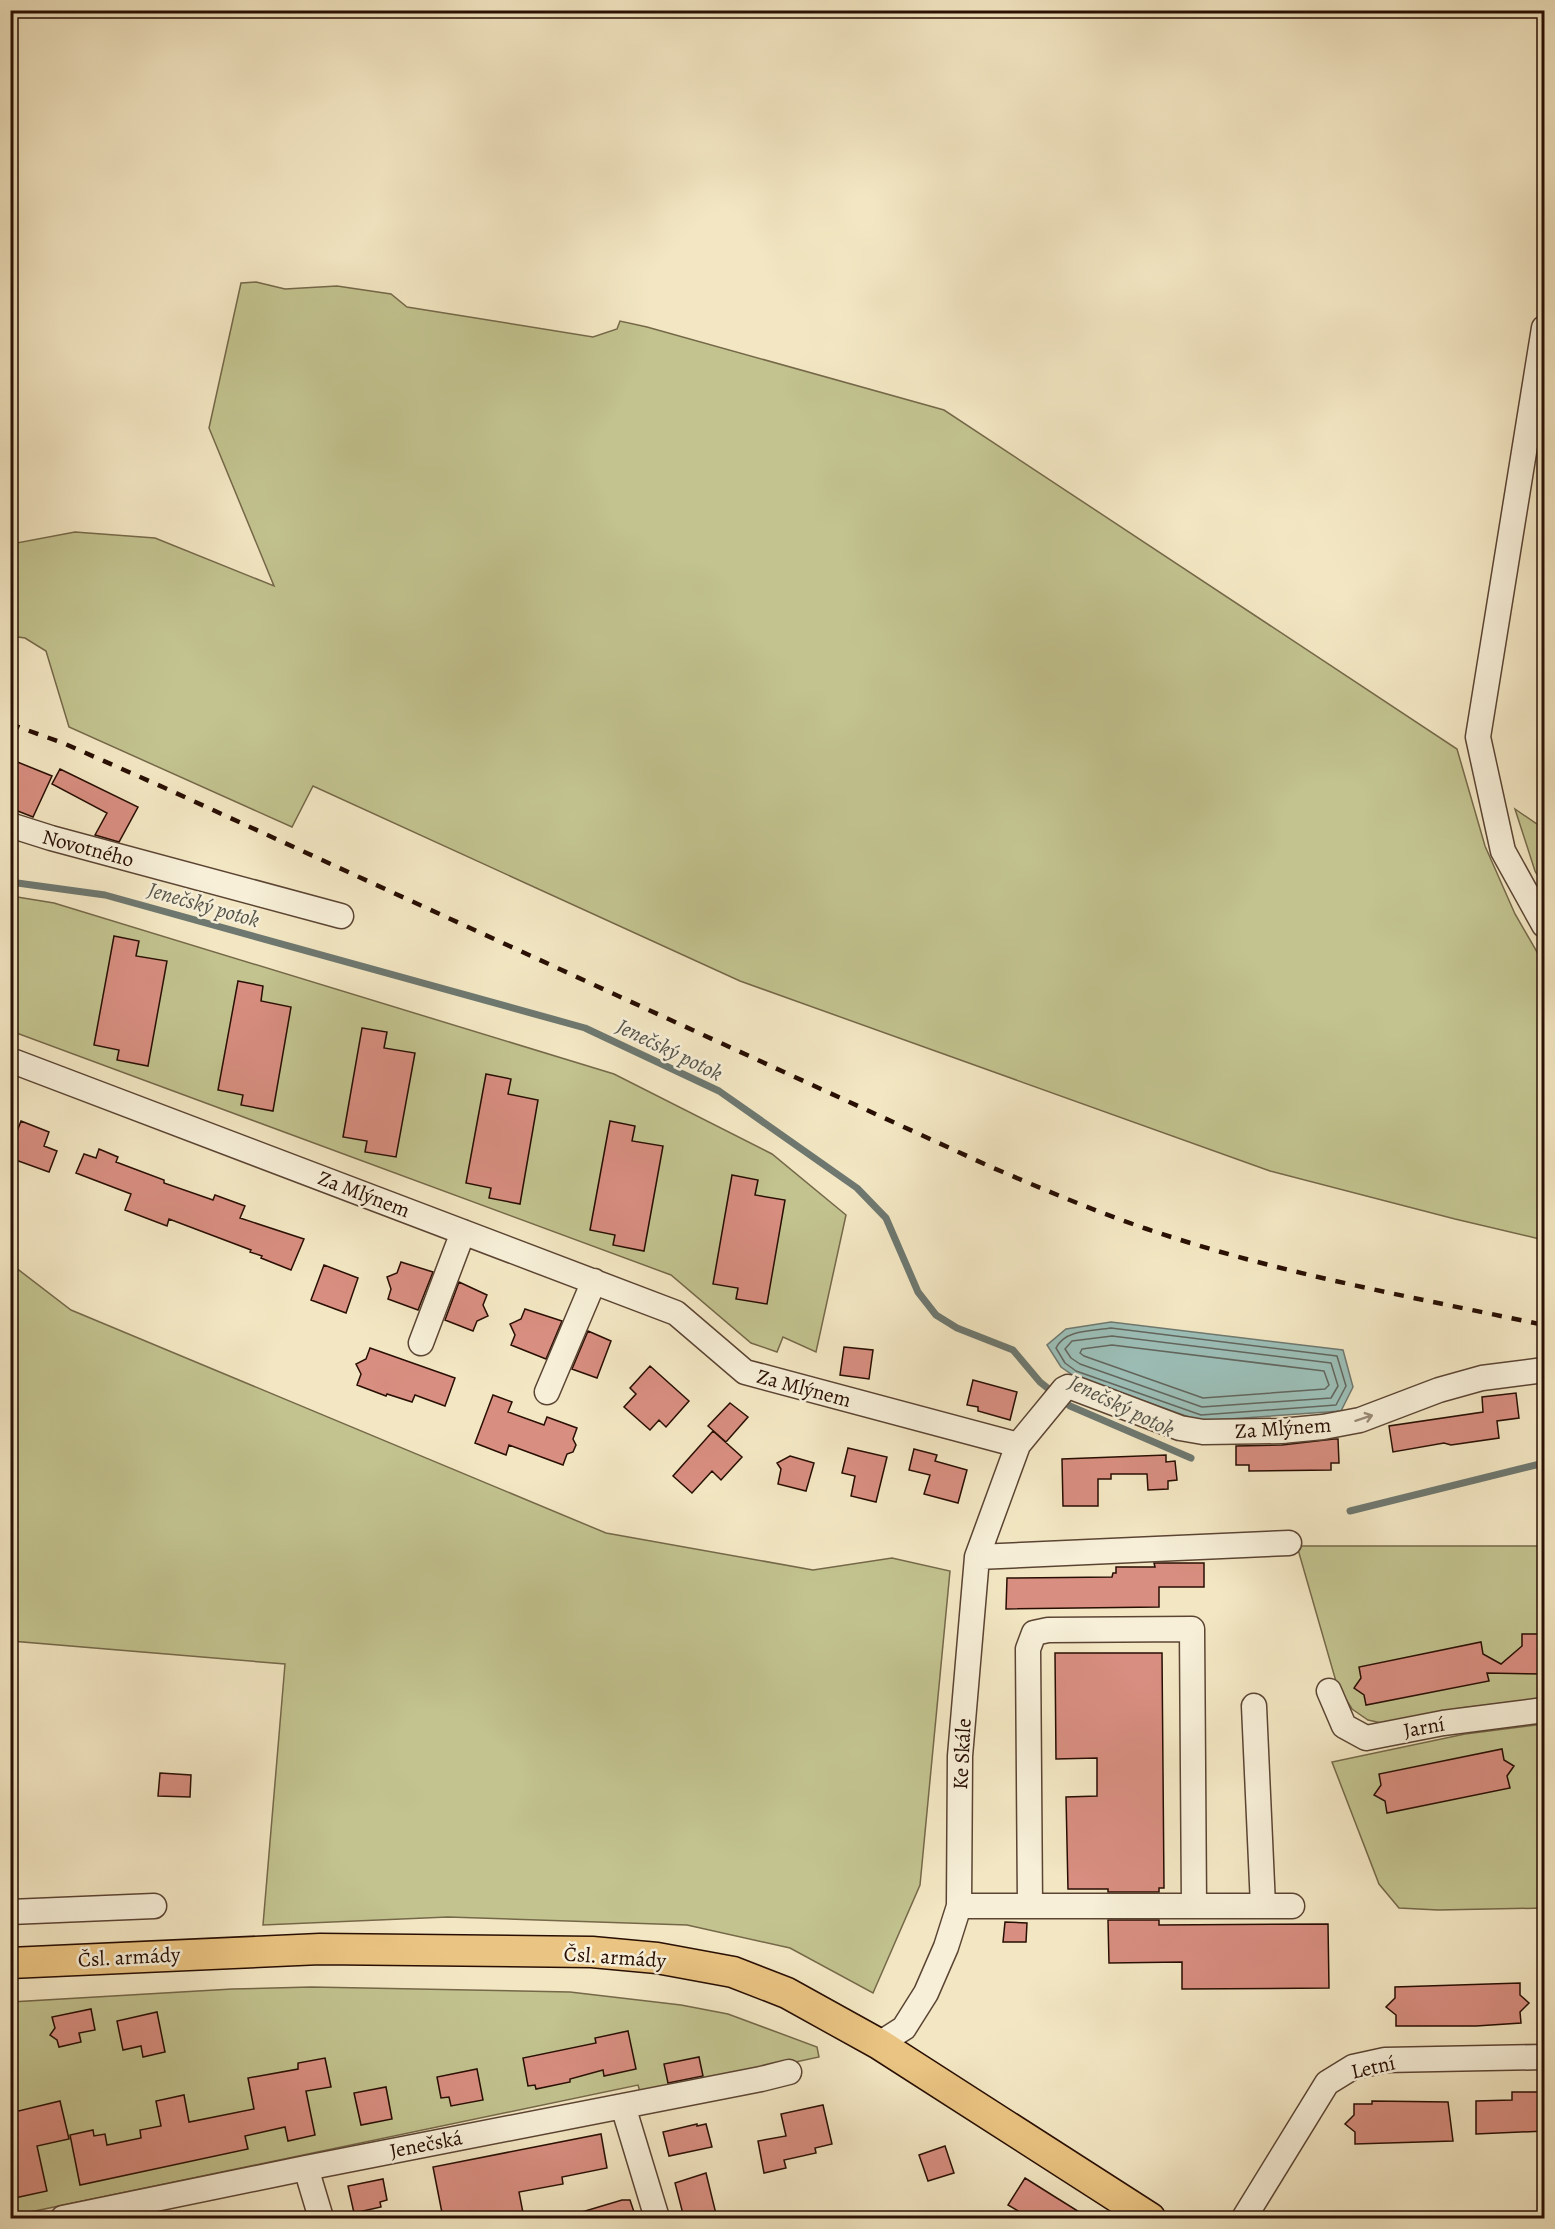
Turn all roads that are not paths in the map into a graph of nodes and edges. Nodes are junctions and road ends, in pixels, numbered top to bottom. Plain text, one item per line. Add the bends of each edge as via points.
1 (1545, 328) edge
2 (10, 825) edge
3 (340, 916) dead end
4 (1545, 925) edge
5 (10, 1060) edge
6 (463, 1232) junction
7 (594, 1281) junction
8 (421, 1343) dead end
9 (1545, 1371) edge
10 (547, 1392) dead end
11 (1018, 1445) junction
12 (1290, 1542) dead end
13 (977, 1557) junction
14 (1329, 1691) dead end
15 (1254, 1706) dead end
16 (1545, 1710) edge
17 (1030, 1905) junction
18 (154, 1906) dead end
19 (960, 1906) junction
20 (1194, 1906) junction
21 (1263, 1906) junction
22 (1292, 1906) dead end
23 (10, 1912) edge
24 (10, 1963) edge
25 (879, 2044) junction
26 (1545, 2057) edge
27 (789, 2072) dead end
28 (623, 2106) junction
29 (306, 2168) junction
30 (63, 2218) edge
31 (321, 2218) edge
32 (657, 2218) edge
33 (1150, 2218) edge
34 (1245, 2218) edge

1 - 4 street via 1478,737 1503,851
2 - 3 street, Novotného
5 - 6 street, Za Mlýnem
6 - 7 street, Za Mlýnem
6 - 8 street
7 - 10 street
7 - 11 street, Za Mlýnem via 676,1313 745,1372
11 -> 9 street, Za Mlýnem via 1068,1387 1180,1428 1203,1432 1281,1431 1360,1420 1482,1378
11 - 13 street, Ke Skále
12 - 13 street
13 - 19 street, Ke Skále via 960,1756
14 - 16 street, Jarní via 1344,1726 1366,1738
15 - 21 street
17 - 19 street
17 - 20 street
17 - 20 street via 1028,1649 1034,1634 1048,1630 1192,1629
18 - 23 street
19 - 25 street, Ke Skále via 926,1993 904,2028
20 - 21 street
21 - 22 street
24 - 25 main road, Čsl. armády via 320,1949 592,1952 657,1958 733,1972 787,1993
25 - 33 main road, Čsl. armády
26 - 34 street, Letní via 1385,2060 1353,2067 1327,2083
27 - 28 street, Jenečská
28 - 29 street, Jenečská
28 - 32 street
29 - 30 street, Jenečská
29 - 31 street

